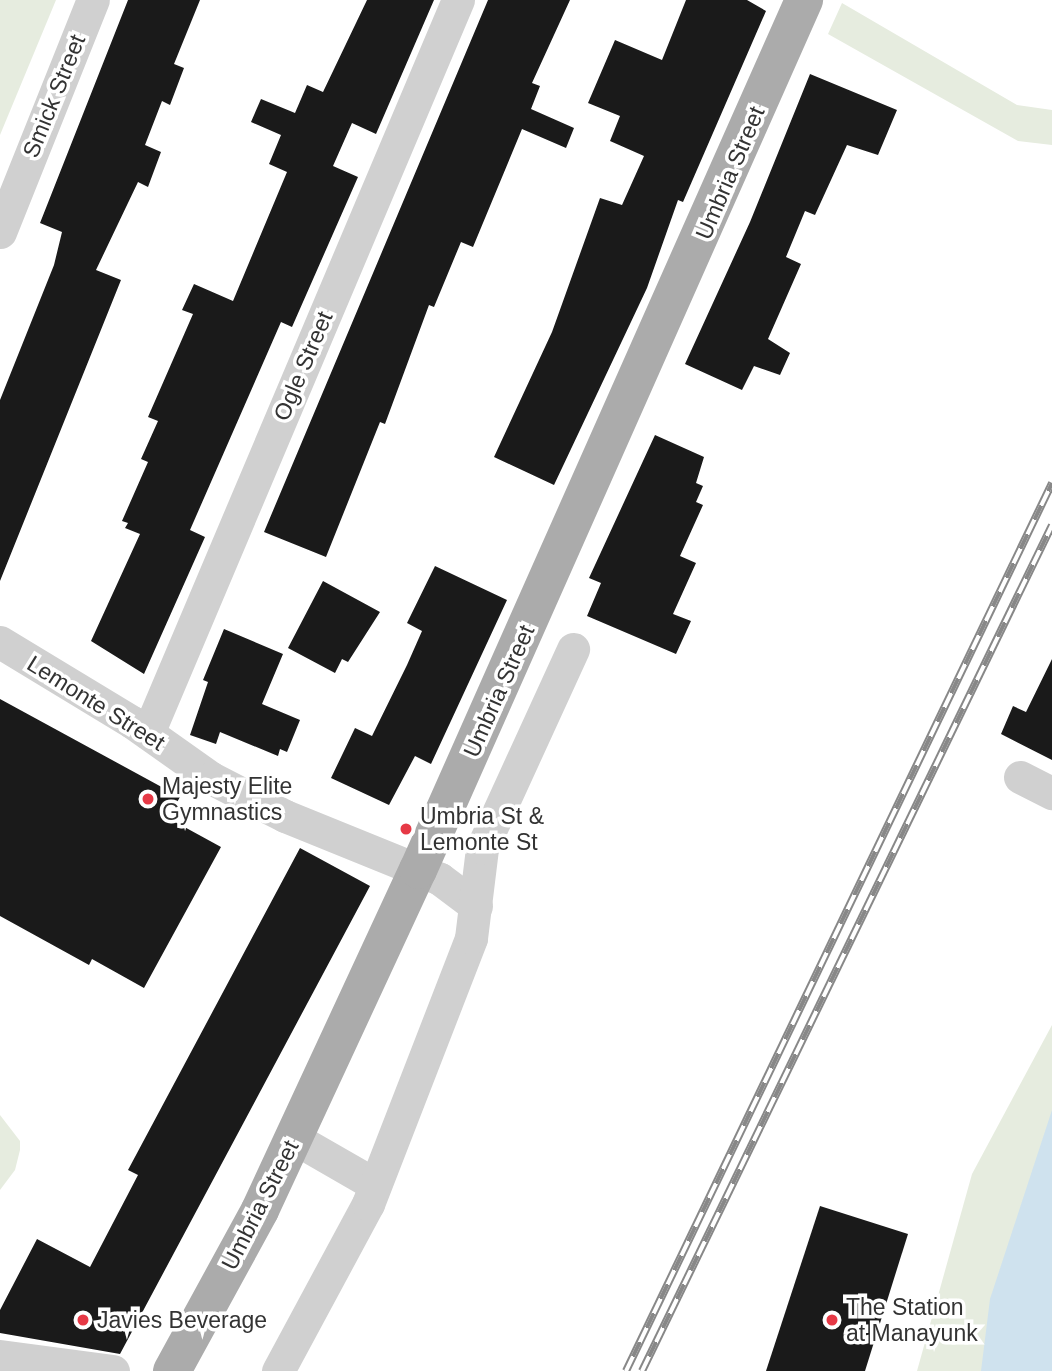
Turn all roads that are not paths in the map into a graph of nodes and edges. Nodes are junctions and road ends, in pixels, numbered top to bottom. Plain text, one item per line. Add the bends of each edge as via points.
1 (93, 0) edge
2 (458, 0) edge
3 (804, 0) edge
4 (0, 232) edge
5 (0, 642) edge
6 (573, 649) dead end
7 (149, 733) junction
8 (1020, 777) dead end
9 (1052, 793) edge
10 (418, 870) junction
11 (477, 906) junction
12 (294, 1139) junction
13 (374, 1184) junction
14 (0, 1356) edge
15 (113, 1371) edge
16 (172, 1371) edge
17 (278, 1371) edge

1 - 4 street, Smick Street
2 - 7 street, Ogle Street
3 - 10 main road, Umbria Street
5 - 7 street, Lemonte Street
6 - 11 street via 482,848
7 - 10 street, Lemonte Street via 211,778 311,827
8 - 9 street
10 - 11 street, Lemonte Street via 456,888
10 - 12 main road, Umbria Street
11 - 13 street via 464,959
12 - 13 street
12 - 16 main road, Umbria Street
13 - 17 street via 360,1220
14 - 15 street

